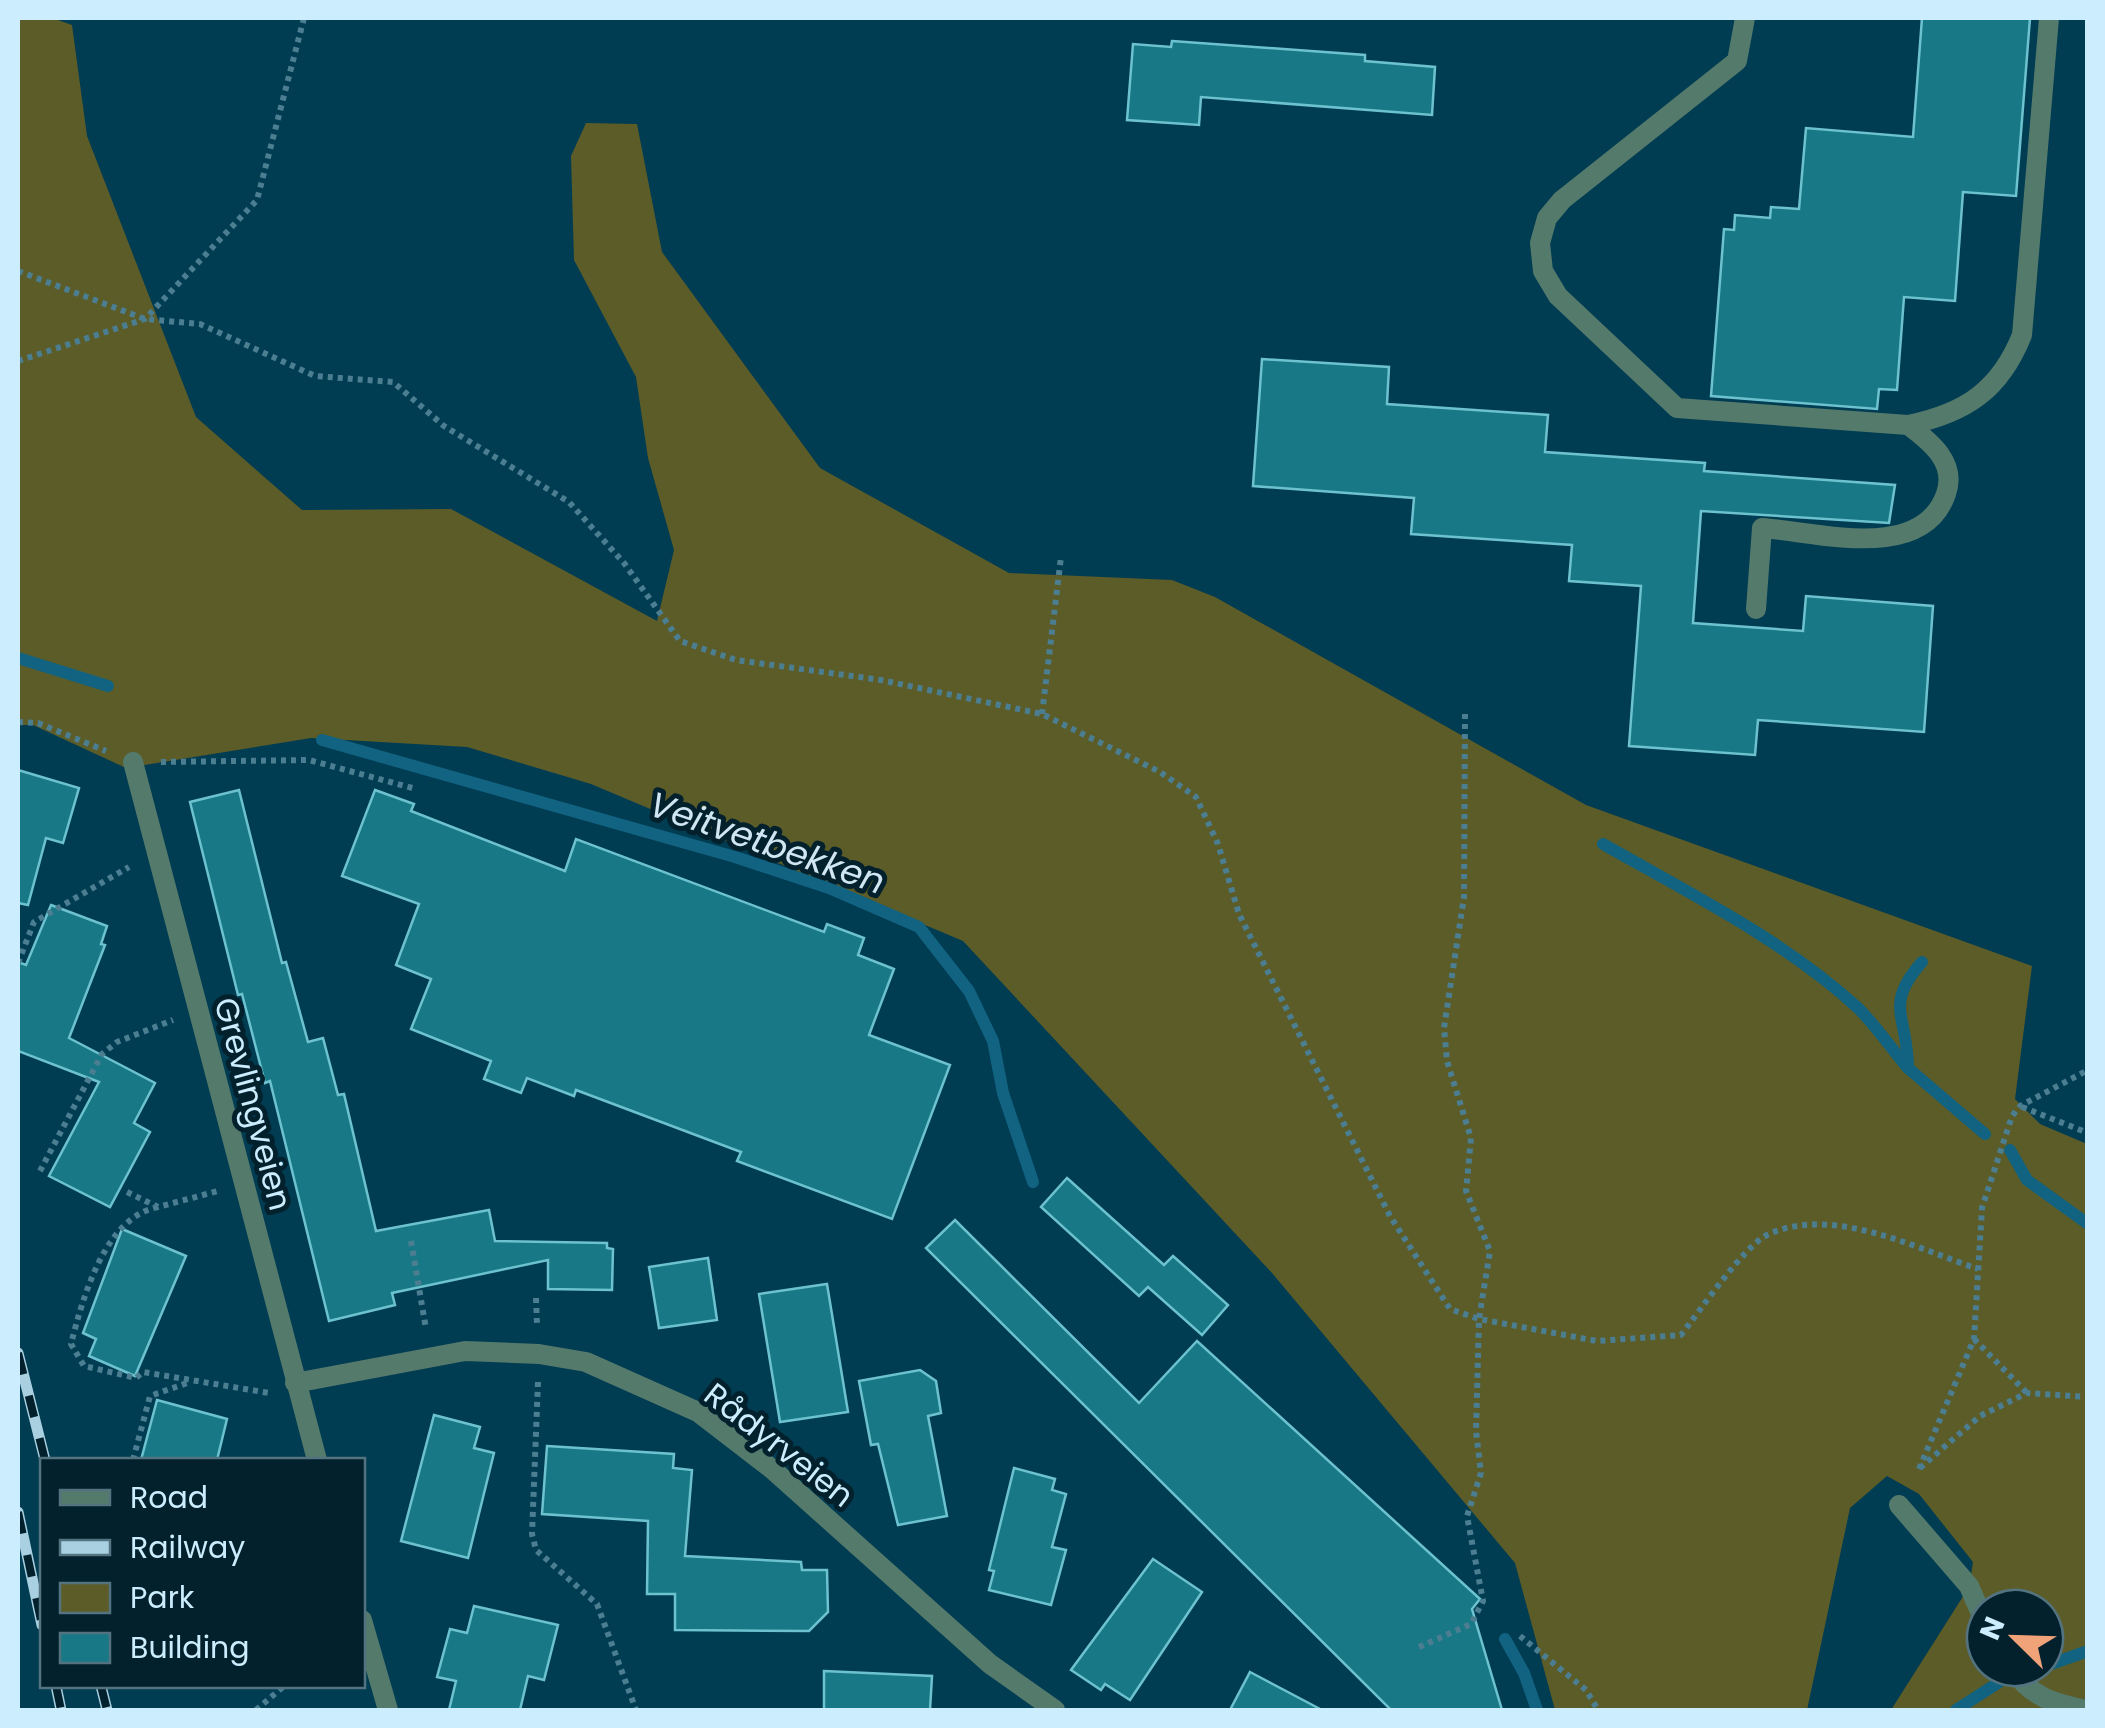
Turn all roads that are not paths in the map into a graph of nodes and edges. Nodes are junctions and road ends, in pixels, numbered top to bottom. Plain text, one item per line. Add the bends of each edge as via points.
1 (1745, 18) edge
2 (2049, 18) edge
3 (1908, 425) junction
4 (1756, 608) dead end
5 (132, 762) road end
6 (297, 1390) junction
7 (316, 1458) edge
8 (1899, 1506) dead end
9 (1970, 1588) edge
10 (365, 1630) edge
11 (2027, 1688) edge
12 (388, 1710) edge
13 (1054, 1710) edge
14 (2086, 1710) edge

1 - 3 street via 1739,57 1727,71 1547,218 1542,270 1558,296 1677,408
2 - 3 street via 2022,335 2010,365 1982,396 1942,418
3 - 4 street via 1946,462 1949,486 1942,507 1903,536 1762,528
5 - 6 street, Grevlingveien
6 - 7 street, Grevlingveien
6 - 13 street, Rådyrveien via 465,1351 586,1362 698,1412 772,1469 990,1664
8 - 9 street
10 - 12 street
11 - 14 street

